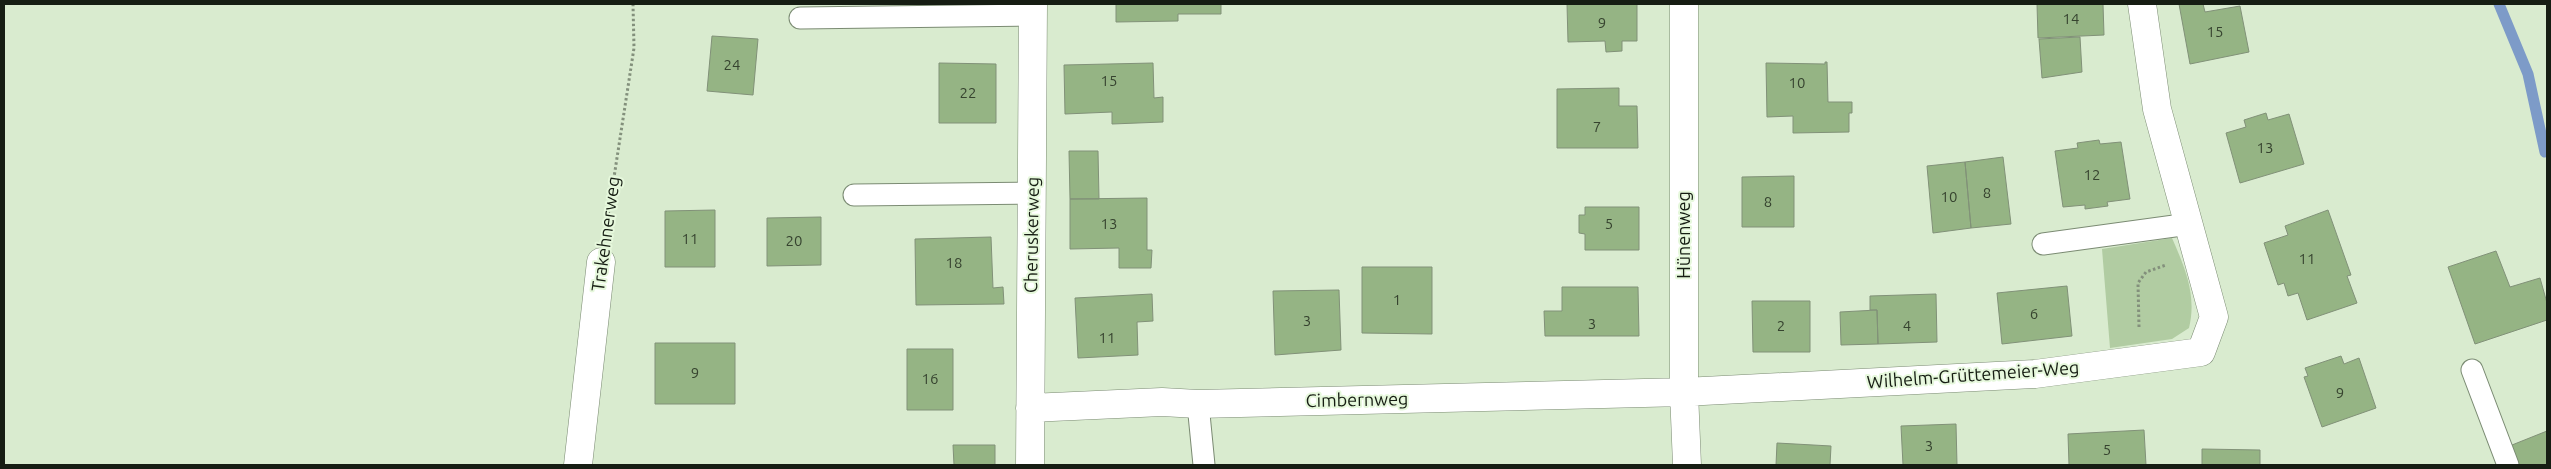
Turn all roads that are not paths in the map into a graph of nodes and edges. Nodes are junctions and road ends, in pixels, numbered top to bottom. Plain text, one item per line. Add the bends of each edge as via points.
1 (1684, 4) edge
2 (2142, 4) edge
3 (1033, 10) edge
4 (800, 18) dead end
5 (1033, 193) junction
6 (854, 194) dead end
7 (2189, 224) junction
8 (2043, 244) dead end
9 (601, 262) road end
10 (2472, 370) dead end
11 (1684, 392) junction
12 (1198, 404) junction
13 (1030, 408) junction
14 (578, 465) edge
15 (1030, 465) edge
16 (1204, 465) edge
17 (1687, 465) edge
18 (2508, 465) edge

1 - 11 street, Hünenweg
2 - 7 street, Wilhelm-Grüttemeier-Weg via 2157,108
3 - 4 lane
3 - 5 street, Cheruskerweg
5 - 6 lane
5 - 13 street, Cheruskerweg
7 - 8 lane
7 - 11 street, Wilhelm-Grüttemeier-Weg via 2214,317 2201,352 2035,374
9 - 14 street, Trakehnerweg
10 - 18 lane
11 - 12 street, Cimbernweg
11 - 17 street, Hünenweg
12 - 13 street, Cimbernweg via 1162,402
12 - 16 lane
13 - 15 street, Cheruskerweg

